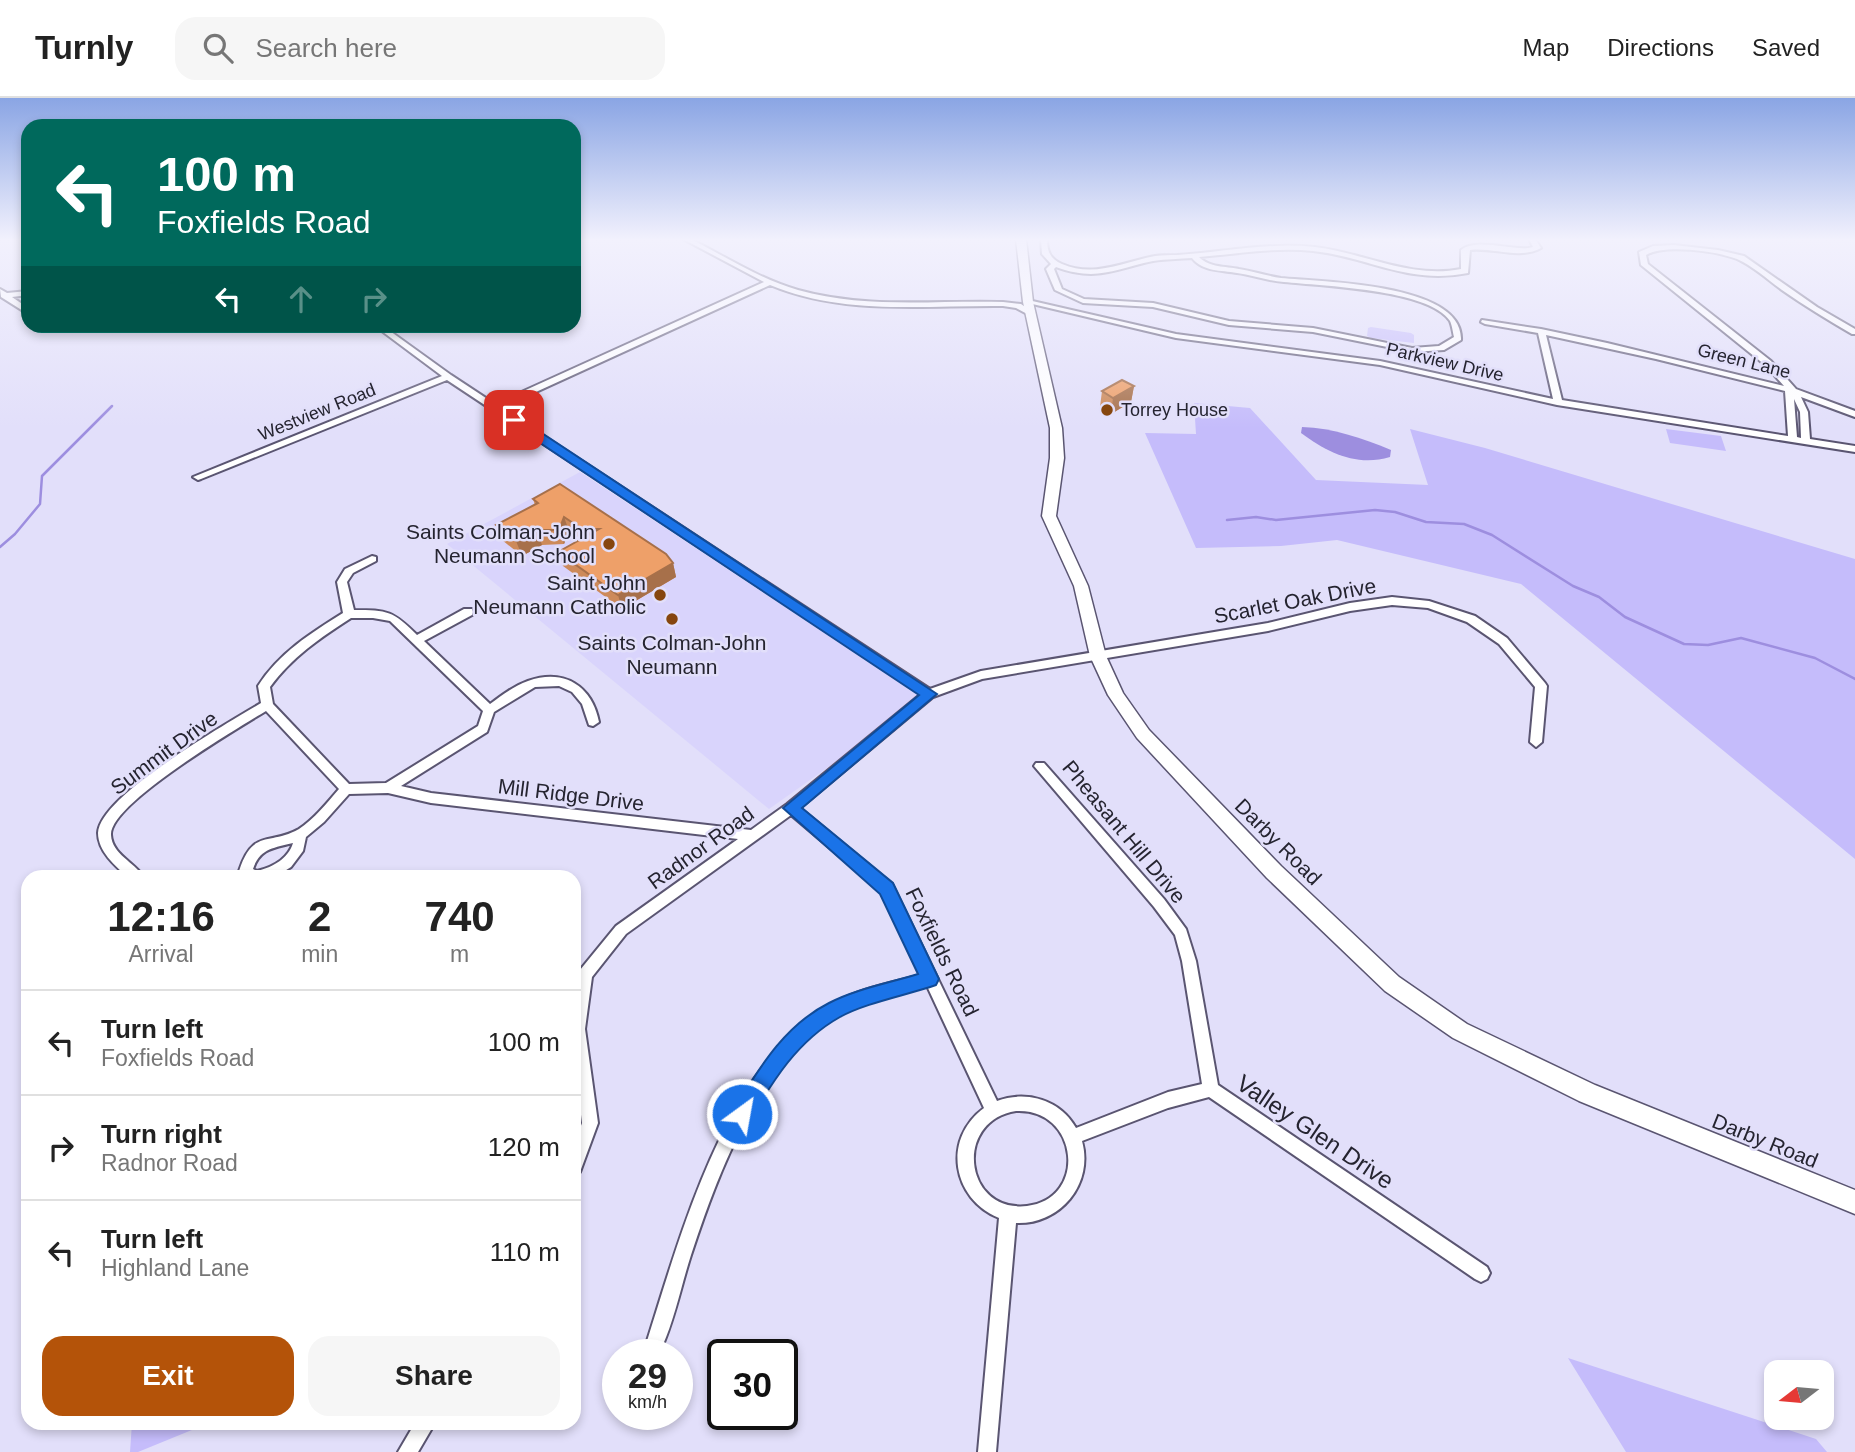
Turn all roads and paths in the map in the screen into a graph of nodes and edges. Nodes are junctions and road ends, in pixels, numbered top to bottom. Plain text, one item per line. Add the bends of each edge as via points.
1 (725, 302) edge
2 (850, 302) edge
3 (985, 302) edge
4 (1029, 302) joint
5 (1032, 302) edge
6 (1104, 302) edge
7 (1422, 302) edge
8 (1692, 302) edge
9 (1805, 302) edge
10 (975, 303) junction
11 (1485, 322) dead end
12 (1541, 331) junction
13 (1855, 332) edge
14 (388, 333) edge
15 (448, 377) junction
16 (1789, 388) junction
17 (1558, 399) junction
18 (495, 407) junction
19 (1855, 414) edge
20 (1792, 434) junction
21 (1806, 437) junction
22 (1855, 447) edge
23 (198, 477) dead end
24 (372, 559) dead end
25 (468, 612) dead end
26 (349, 614) junction
27 (417, 640) junction
28 (1098, 656) junction
29 (929, 694) junction
30 (267, 705) junction
31 (489, 709) junction
32 (593, 722) dead end
33 (1536, 742) dead end
34 (1040, 766) dead end
35 (388, 788) junction
36 (346, 789) junction
37 (791, 808) junction
38 (300, 835) dead end
39 (751, 835) junction
40 (129, 870) edge
41 (930, 979) junction
42 (581, 1006) edge
43 (581, 1052) edge
44 (1211, 1089) junction
45 (992, 1109) junction
46 (1070, 1138) junction
47 (581, 1147) edge
48 (1855, 1202) edge
49 (1008, 1214) junction
50 (1481, 1273) dead end
51 (657, 1339) edge
52 (421, 1430) edge
53 (407, 1452) edge
54 (987, 1452) edge

1 - 18 street
2 - 10 street
3 - 10 street
4 - 10 street via 1018,306
4 - 28 main road, Darby Road via 1056,428 1049,516 1080,586
5 - 17 street, Parkview Drive via 1064,304 1134,325 1380,363
6 - 7 street via 1153,305 1230,323 1313,330 1405,350 1451,345 1458,338 1456,324
8 - 16 street via 1768,363
9 - 13 street
11 - 12 street, Green Lane
12 - 16 street, Green Lane
12 - 17 street
14 - 15 street
15 - 18 street
15 - 23 street, Westview Road
16 - 19 street, Green Lane
16 - 20 street
16 - 21 street via 1804,412
17 - 20 street, Parkview Drive
18 - 29 street
20 - 21 street, Parkview Drive
21 - 22 street, Parkview Drive
24 - 26 street via 349,571 342,582
25 - 27 street
26 - 27 street via 393,618
26 - 30 street via 292,651 264,686
27 - 31 street
28 - 29 street, Radnor Road via 981,675
28 - 33 street, Scarlet Oak Drive via 1268,627 1350,607 1392,601 1429,605 1471,619 1503,641 1528,667 1541,686
28 - 48 main road, Darby Road via 1116,695 1159,753 1274,872 1392,984 1460,1031 1587,1093
29 - 37 street, Radnor Road
30 - 36 street
30 - 40 street, Summit Drive via 154,780 110,817 105,840
31 - 32 street via 536,682 554,681 576,687 592,707
31 - 35 street via 483,729
34 - 44 street, Pheasant Hill Drive via 1181,933
35 - 36 street
35 - 39 street, Mill Ridge Drive via 431,798
36 - 38 street
37 - 39 street, Radnor Road
37 - 41 street, Foxfields Road via 887,888
39 - 42 street, Radnor Road via 621,930 585,975
41 - 45 street, Foxfields Road
41 - 51 street via 835,1009 803,1032 774,1062 742,1114 695,1215
43 - 47 street, Radnor Road via 590,1123
44 - 46 street, Valley Glen Drive via 1168,1100
44 - 50 street, Valley Glen Drive
45 - 46 street via 1006,1104 1037,1106 1051,1114
45 - 49 street via 970,1134 965,1164 978,1192
46 - 49 street via 1075,1171 1062,1199 1041,1213
49 - 54 street
52 - 53 street

